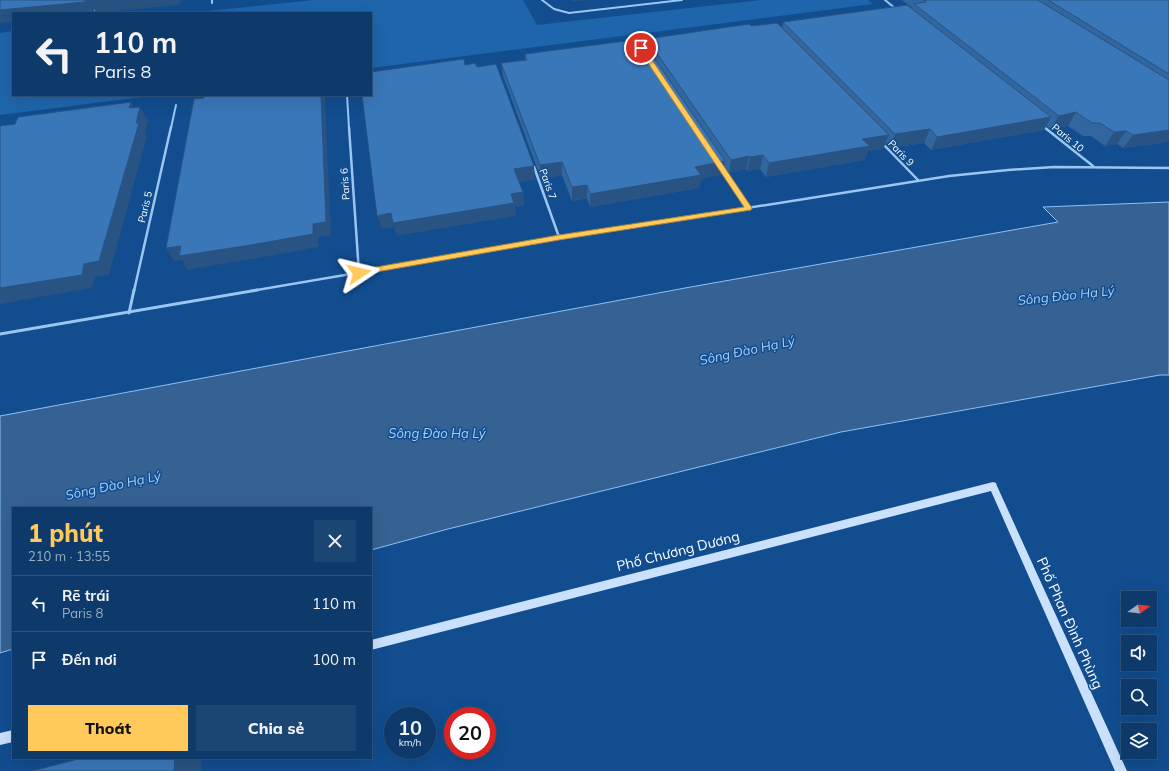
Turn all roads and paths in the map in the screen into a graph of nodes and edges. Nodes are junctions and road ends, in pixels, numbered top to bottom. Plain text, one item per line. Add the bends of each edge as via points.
1 (100, 0) edge
2 (212, 0) edge
3 (542, 0) edge
4 (653, 0) edge
5 (682, 0) edge
6 (885, 0) edge
7 (212, 3) dead end
8 (656, 3) junction
9 (898, 10) edge
10 (94, 12) edge
11 (347, 96) edge
12 (176, 105) dead end
13 (1041, 125) edge
14 (881, 142) edge
15 (532, 161) edge
16 (718, 162) edge
17 (1093, 166) junction
18 (1169, 168) edge
19 (918, 180) junction
20 (749, 208) junction
21 (559, 238) junction
22 (359, 273) junction
23 (129, 312) junction
24 (0, 334) edge
25 (993, 486) joint
26 (372, 644) edge
27 (12, 736) edge
28 (0, 739) edge
29 (1121, 771) edge

1 - 10 lane
2 - 7 lane
3 - 8 lane via 555,11 570,13
4 - 8 lane
5 - 8 lane
6 - 9 lane
11 - 22 lane, Paris 6
12 - 23 lane, Paris 5
13 - 17 lane, Paris 10
14 - 19 lane, Paris 9
15 - 21 lane, Paris 7
16 - 20 lane
17 - 18 lane
17 - 19 lane via 987,172
19 - 20 lane
20 - 21 lane
21 - 22 lane
22 - 23 lane
23 - 24 lane
25 - 26 street, Phố Chương Dương
25 - 29 street, Phố Phan Đình Phùng
27 - 28 street

